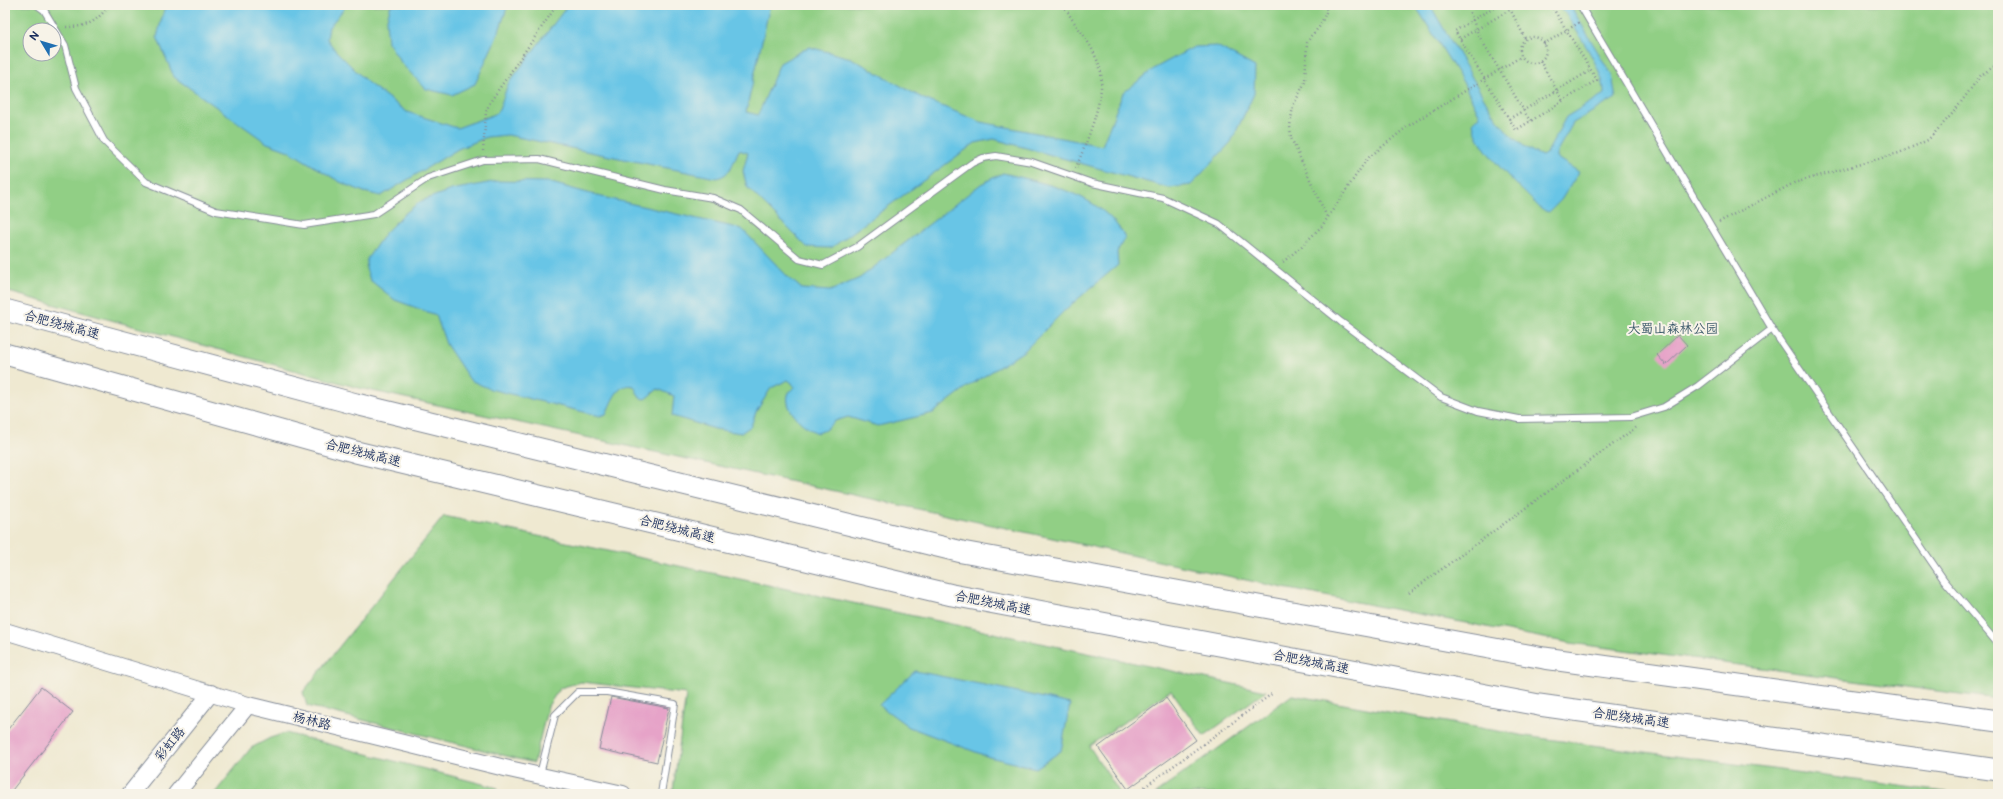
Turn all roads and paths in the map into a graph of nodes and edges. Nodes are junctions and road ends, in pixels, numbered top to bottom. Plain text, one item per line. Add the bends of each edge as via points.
1 (37, 5) edge
2 (110, 5) edge
3 (557, 5) edge
4 (1064, 5) edge
5 (1324, 5) edge
6 (1467, 5) edge
7 (1497, 5) edge
8 (1508, 5) edge
9 (1518, 5) edge
10 (1551, 5) edge
11 (1580, 5) edge
12 (1510, 10) junction
13 (51, 22) edge
14 (62, 27) edge
15 (1571, 27) dead end
16 (1476, 30) junction
17 (62, 40) edge
18 (1460, 40) junction
19 (1526, 40) junction
20 (1544, 44) junction
21 (1522, 56) junction
22 (1540, 61) junction
23 (1998, 64) edge
24 (1499, 70) junction
25 (1591, 70) junction
26 (1557, 90) junction
27 (1563, 101) junction
28 (1524, 110) junction
29 (1509, 119) junction
30 (1530, 121) junction
31 (483, 160) junction
32 (1073, 177) junction
33 (1327, 218) junction
34 (1712, 226) junction
35 (1275, 269) junction
36 (5, 310) edge
37 (1772, 329) junction
38 (5, 354) edge
39 (1639, 426) dead end
40 (1409, 593) dead end
41 (5, 631) edge
42 (1998, 644) edge
43 (211, 693) junction
44 (1273, 693) dead end
45 (248, 705) junction
46 (1998, 721) edge
47 (1998, 770) edge
48 (540, 776) junction
49 (130, 794) edge
50 (176, 794) edge
51 (623, 794) edge
52 (662, 794) edge
53 (1135, 794) edge

1 - 13 lane via 44,10
2 - 14 path via 97,20 80,27
3 - 31 path via 490,102 485,118
4 - 32 path via 1101,69 1100,92 1094,121
5 - 33 path via 1327,10 1320,26 1307,43 1305,82 1293,106 1290,126 1291,138
6 - 16 path
7 - 18 path via 1455,31
8 - 12 path
9 - 12 path
10 - 25 path
11 - 34 lane
12 - 16 path
12 - 19 path
15 - 20 path
16 - 18 path
16 - 24 path
17 - 31 lane via 76,88 104,141 146,182 216,210 304,225 374,214 428,178
18 - 29 path
19 - 20 path via 1536,38
19 - 21 path via 1521,48
20 - 22 path via 1545,54
21 - 22 path via 1532,63
21 - 24 path
22 - 26 path
23 - 34 path via 1981,75 1953,113 1928,140 1899,153 1794,183
24 - 28 path
24 - 33 path via 1408,126 1366,159
25 - 26 path
25 - 27 path via 1597,80
26 - 27 path
26 - 28 path
27 - 30 path
28 - 29 path
28 - 30 path
29 - 30 path via 1516,130
31 - 32 lane via 539,159 664,190 713,198 741,210 799,259 820,265 857,247 972,163 983,158 996,156 1032,162
32 - 35 lane via 1163,198 1219,224
33 - 35 path via 1302,246
34 - 37 lane
35 - 37 lane via 1440,397 1478,411 1519,419 1631,417 1664,407 1698,386
36 - 46 highway, 合肥绕城高速 via 356,404 962,552 1544,658
37 - 42 lane via 1944,580
38 - 47 highway, 合肥绕城高速 via 356,452 952,595 1539,705
39 - 40 path
41 - 43 street, 杨林路
43 - 45 street, 杨林路
43 - 49 street, 彩虹路
44 - 53 path
45 - 48 street, 杨林路
45 - 50 street
48 - 51 street, 杨林路
48 - 52 lane via 556,715 578,692 607,692 676,704

